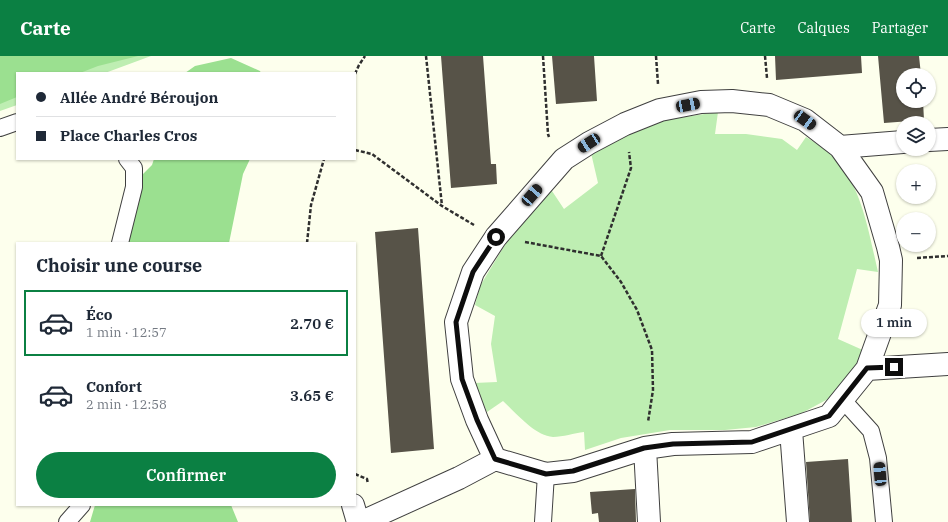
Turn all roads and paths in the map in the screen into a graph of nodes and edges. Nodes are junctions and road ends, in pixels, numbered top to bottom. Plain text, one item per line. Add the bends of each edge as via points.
1 (365, 56) edge
2 (426, 56) edge
3 (543, 56) edge
4 (356, 72) edge
5 (16, 122) edge
6 (625, 124) junction
7 (0, 128) edge
8 (948, 139) edge
9 (936, 140) edge
10 (896, 142) edge
11 (840, 146) junction
12 (356, 150) edge
13 (564, 159) junction
14 (128, 160) edge
15 (324, 160) edge
16 (442, 206) junction
17 (496, 237) junction
18 (120, 242) edge
19 (307, 242) edge
20 (602, 256) junction
21 (948, 256) edge
22 (891, 260) junction
23 (948, 364) edge
24 (867, 368) junction
25 (842, 399) junction
26 (791, 430) junction
27 (644, 448) junction
28 (495, 459) junction
29 (546, 474) junction
30 (81, 506) edge
31 (353, 506) edge
32 (67, 522) edge
33 (358, 522) edge
34 (362, 522) edge
35 (543, 522) edge
36 (649, 522) edge
37 (798, 522) edge
38 (884, 522) edge

1 - 4 path
2 - 16 path
3 - 13 path via 548,134 552,144
5 - 7 lane
6 - 11 street via 660,110 701,102 740,102 769,105 805,120
6 - 13 street
6 - 20 path via 631,168
8 - 9 street
10 - 11 street
11 - 22 street via 872,192
12 - 16 path via 372,154
13 - 17 street
14 - 18 lane via 134,168 134,187
15 - 19 path via 311,205
16 - 17 path
17 - 20 path
17 - 28 street via 473,272 456,322 462,379
20 - 27 path via 637,310 652,350 653,390
21 - 22 path
22 - 24 street via 890,305
23 - 24 street
24 - 25 street
25 - 26 street via 829,416
25 - 38 lane via 871,432 878,458
26 - 27 street via 752,442 673,444
26 - 37 street
27 - 29 street via 573,471
27 - 36 street
28 - 29 street
28 - 34 street
29 - 35 lane
30 - 32 lane
31 - 33 street

